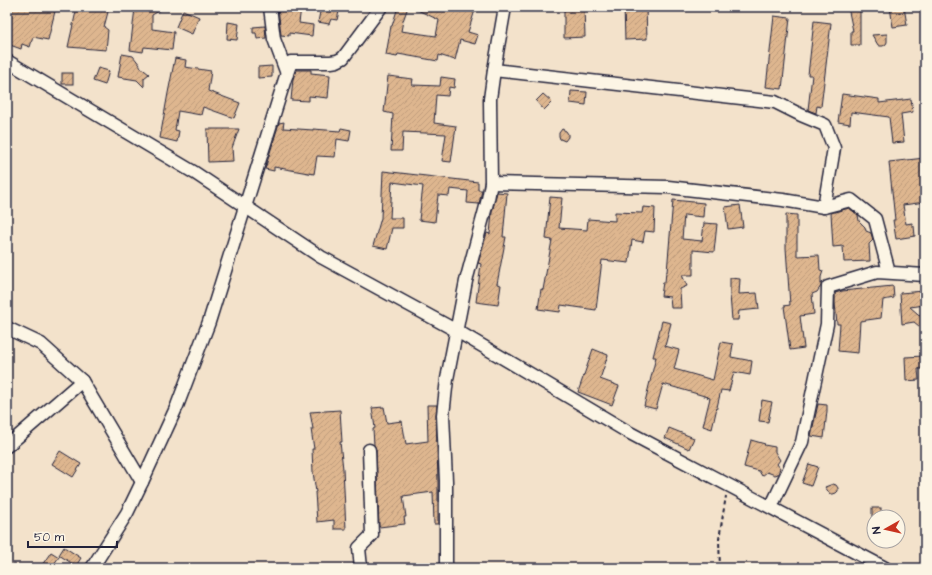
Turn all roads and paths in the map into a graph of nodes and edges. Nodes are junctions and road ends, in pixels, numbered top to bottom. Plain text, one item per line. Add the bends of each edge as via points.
1 (270, 7) edge
2 (381, 7) edge
3 (505, 7) edge
4 (7, 61) edge
5 (494, 70) junction
6 (287, 74) junction
7 (491, 183) junction
8 (245, 207) junction
9 (824, 207) junction
10 (889, 272) junction
11 (925, 275) edge
12 (7, 328) edge
13 (457, 331) junction
14 (82, 381) junction
15 (7, 446) edge
16 (368, 450) dead end
17 (142, 482) junction
18 (728, 485) junction
19 (771, 507) junction
20 (92, 568) edge
21 (361, 568) edge
22 (446, 568) edge
23 (720, 568) edge
24 (885, 568) edge

1 - 6 street via 274,39
2 - 6 street via 343,58 331,62 291,62
3 - 5 street
4 - 8 street via 195,173
5 - 7 street via 490,99
5 - 9 street via 775,102 825,125 834,148
6 - 8 street
7 - 9 street via 668,187
7 - 13 street via 466,281
8 - 13 street via 320,257
8 - 17 street via 209,322 177,406
9 - 10 street via 851,200 874,219
10 - 11 street
10 - 19 street via 877,272 828,287 827,324 802,442
12 - 14 street via 41,344
13 - 18 street via 628,432
13 - 22 street via 443,415
14 - 15 street
14 - 17 street
16 - 21 street via 372,535 359,548
17 - 20 street
18 - 19 street
18 - 23 path via 718,539
19 - 24 street

